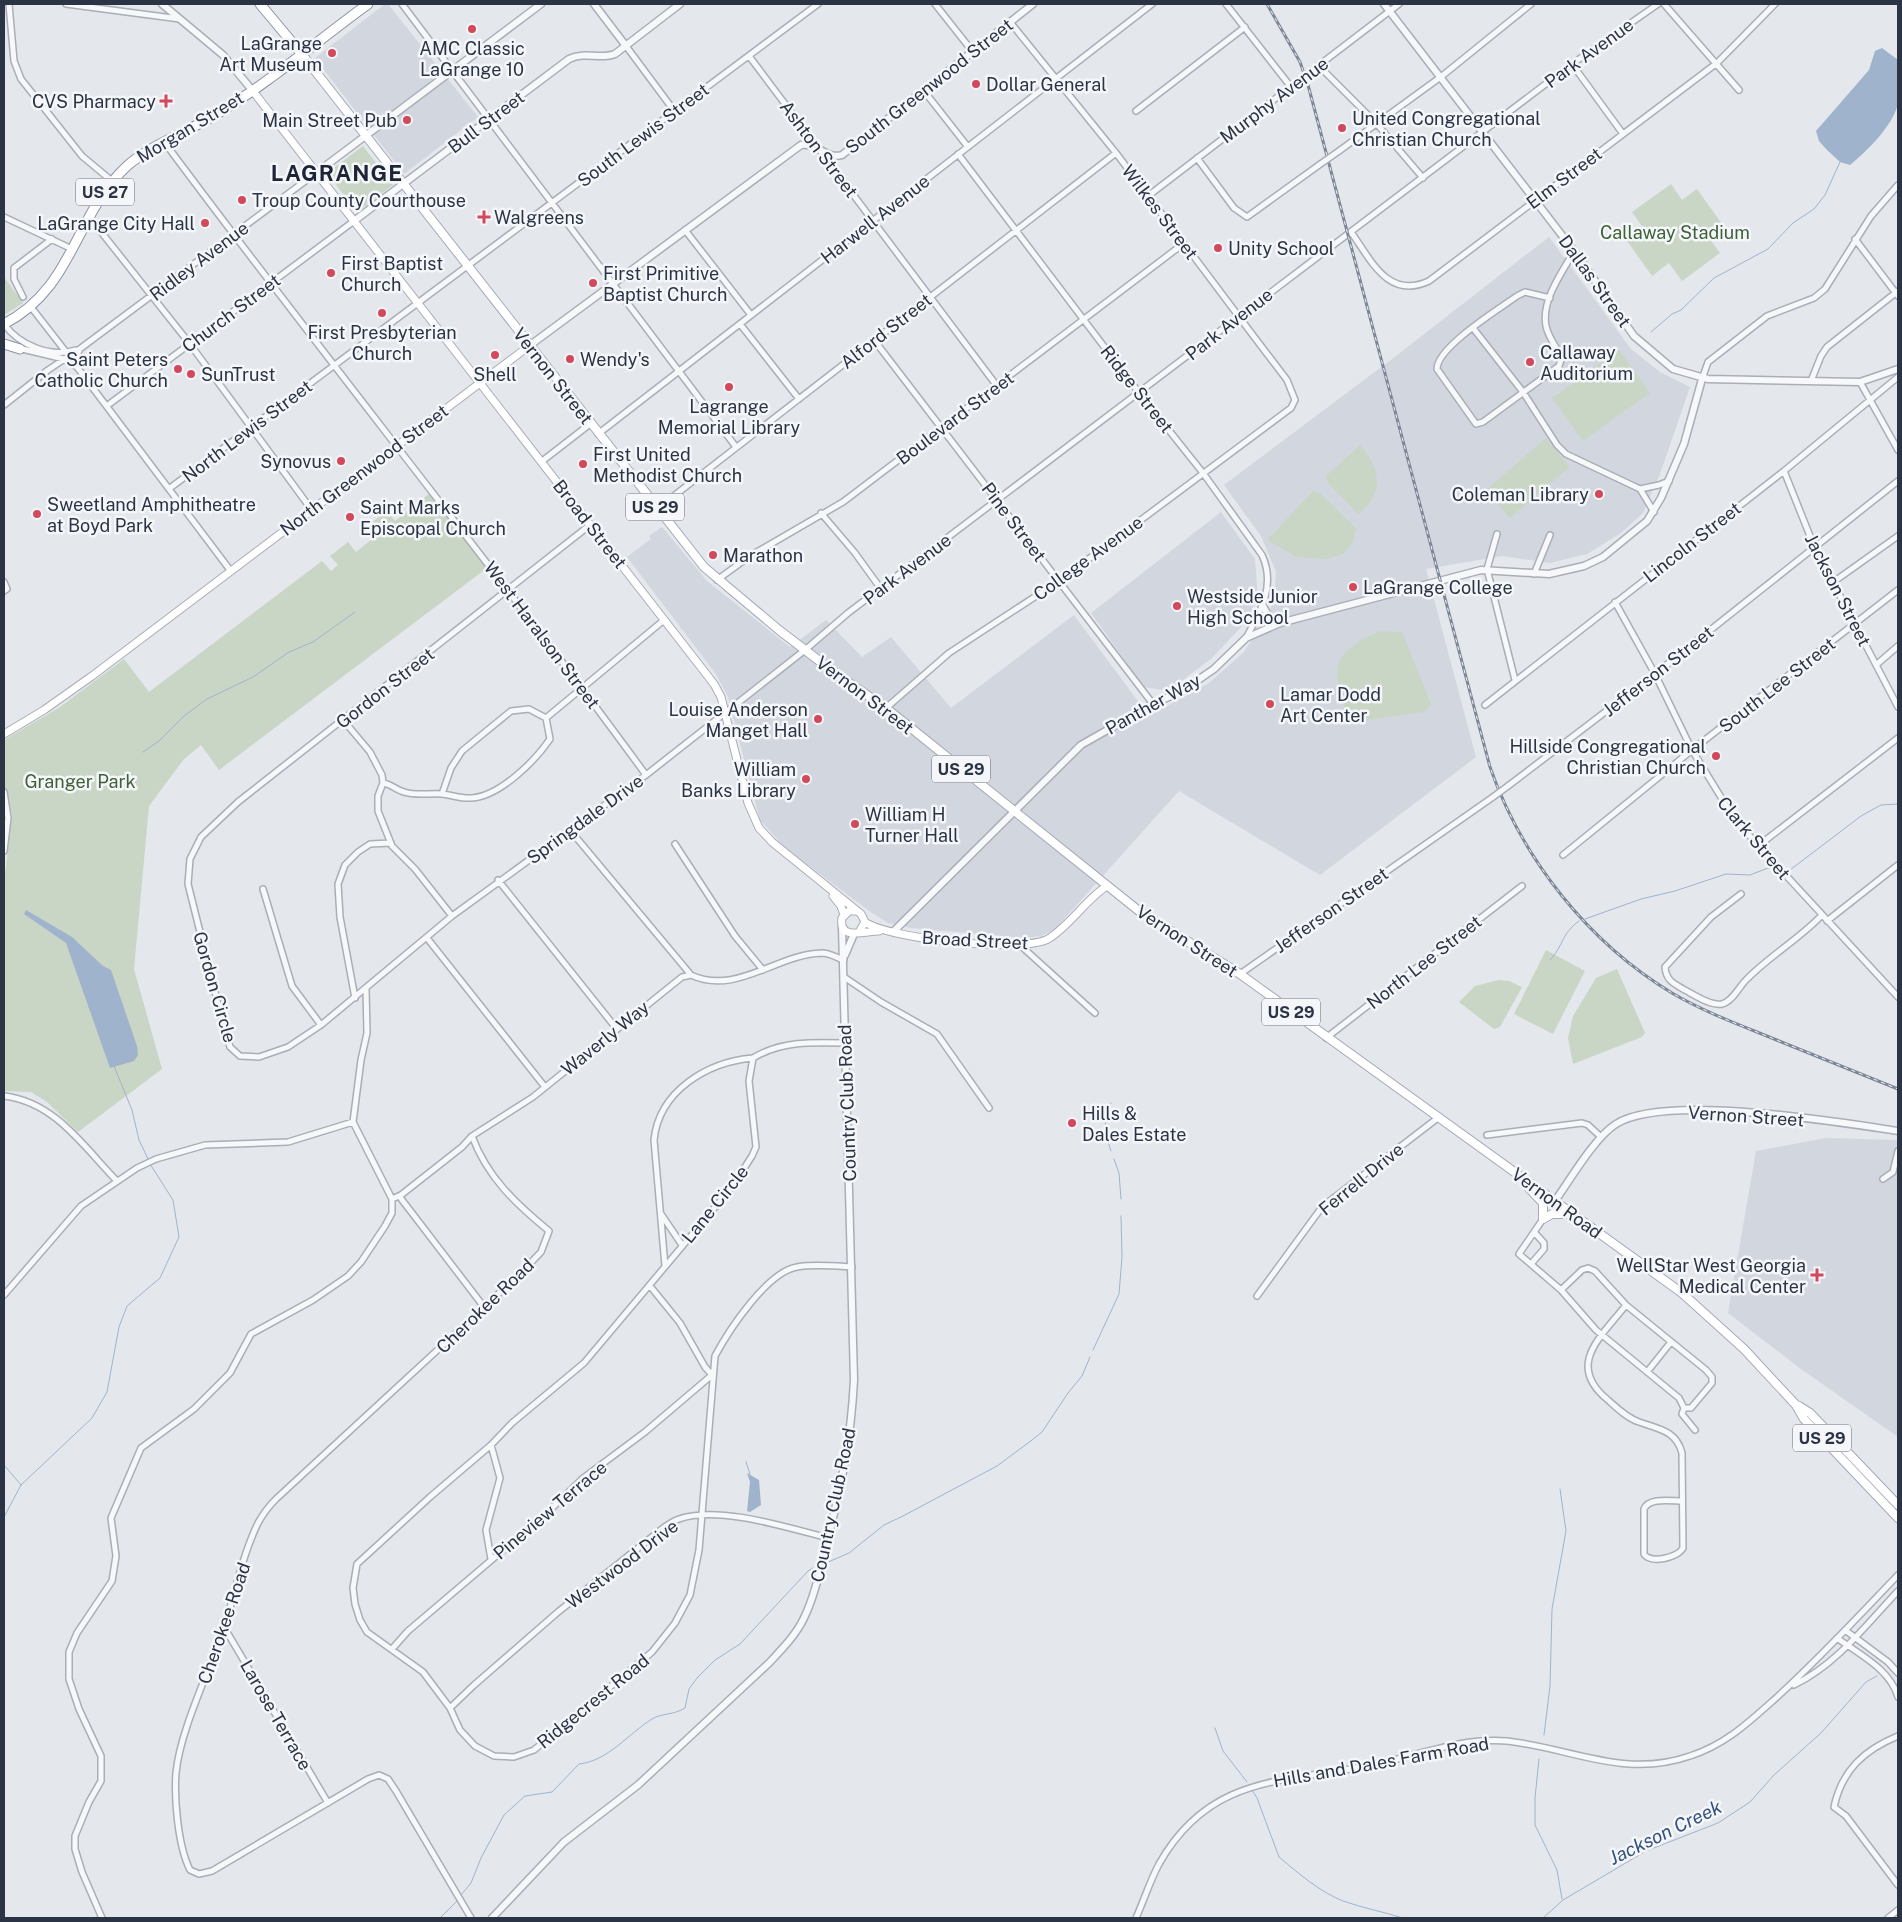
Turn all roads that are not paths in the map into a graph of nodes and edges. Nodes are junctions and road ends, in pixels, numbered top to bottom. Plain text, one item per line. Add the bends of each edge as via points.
1 (9, 4) edge
2 (66, 4) edge
3 (162, 4) edge
4 (260, 4) edge
5 (368, 4) edge
6 (402, 4) edge
7 (541, 4) edge
8 (594, 4) edge
9 (680, 4) edge
10 (818, 4) edge
11 (935, 4) edge
12 (1152, 4) edge
13 (1227, 4) edge
14 (1384, 4) edge
15 (1399, 4) edge
16 (1658, 4) edge
17 (1664, 4) edge
18 (1775, 4) edge
19 (1029, 5) edge
20 (1527, 5) edge
21 (1390, 11) junction
22 (180, 19) junction
23 (1010, 22) junction
24 (1246, 27) junction
25 (626, 46) junction
26 (972, 52) junction
27 (301, 53) junction
28 (749, 56) junction
29 (1717, 63) junction
30 (1572, 64) junction
31 (1319, 66) junction
32 (453, 70) junction
33 (1442, 76) junction
34 (1056, 78) junction
35 (1291, 87) junction
36 (252, 90) junction
37 (1739, 90) dead end
38 (924, 91) junction
39 (1136, 111) dead end
40 (674, 112) junction
41 (490, 119) junction
42 (1376, 124) junction
43 (1484, 132) junction
44 (1623, 134) junction
45 (365, 137) junction
46 (165, 143) junction
47 (968, 147) junction
48 (820, 150) junction
49 (1116, 153) junction
50 (958, 154) junction
51 (1197, 158) junction
52 (316, 173) junction
53 (1423, 178) junction
54 (112, 181) junction
55 (404, 185) junction
56 (1898, 186) edge
57 (1148, 196) junction
58 (1536, 200) junction
59 (553, 203) junction
60 (4, 217) edge
61 (90, 218) junction
62 (354, 221) junction
63 (873, 221) junction
64 (685, 230) junction
65 (1018, 231) junction
66 (1351, 232) junction
67 (233, 235) junction
68 (52, 239) junction
69 (1854, 239) junction
70 (1183, 244) junction
71 (72, 249) junction
72 (1574, 251) junction
73 (468, 267) junction
74 (614, 283) junction
75 (270, 284) junction
76 (1897, 293) edge
77 (23, 296) dead end
78 (152, 296) junction
79 (930, 297) junction
80 (1550, 298) junction
81 (419, 304) junction
82 (31, 307) junction
83 (751, 315) junction
84 (1239, 316) junction
85 (1084, 320) junction
86 (4, 324) edge
87 (740, 324) junction
88 (1474, 328) junction
89 (4, 339) edge
90 (874, 340) junction
91 (4, 344) edge
92 (190, 344) junction
93 (529, 346) junction
94 (81, 348) junction
95 (20, 349) junction
96 (66, 352) junction
97 (64, 359) junction
98 (334, 366) junction
99 (77, 367) junction
100 (1898, 369) edge
101 (680, 370) junction
102 (1898, 377) edge
103 (1702, 379) junction
104 (1811, 381) junction
105 (1860, 382) junction
106 (479, 383) junction
107 (997, 386) junction
108 (1523, 392) junction
109 (1140, 394) junction
110 (116, 398) junction
111 (798, 399) junction
112 (1871, 400) junction
113 (4, 405) edge
114 (108, 405) junction
115 (1291, 408) joint
116 (118, 418) junction
117 (590, 424) junction
118 (252, 427) junction
119 (943, 428) junction
120 (598, 434) junction
121 (397, 445) junction
122 (736, 447) junction
123 (1898, 450) edge
124 (541, 462) junction
125 (1784, 471) junction
126 (1203, 473) junction
127 (1669, 481) junction
128 (1898, 481) edge
129 (170, 488) junction
130 (1640, 489) junction
131 (997, 501) junction
132 (311, 509) junction
133 (657, 509) junction
134 (1654, 512) junction
135 (821, 513) junction
136 (590, 525) junction
137 (1497, 534) dead end
138 (1550, 535) dead end
139 (1898, 536) edge
140 (1814, 546) junction
141 (1487, 569) junction
142 (230, 570) junction
143 (1534, 574) junction
144 (717, 580) junction
145 (1059, 581) junction
146 (4, 582) edge
147 (1832, 582) junction
148 (881, 589) junction
149 (1898, 590) edge
150 (4, 591) edge
151 (509, 591) junction
152 (1615, 602) junction
153 (1262, 606) junction
154 (664, 620) junction
155 (1280, 623) junction
156 (1854, 624) junction
157 (1246, 638) junction
158 (1898, 646) edge
159 (805, 650) junction
160 (1876, 665) junction
161 (1655, 674) junction
162 (1515, 681) junction
163 (582, 687) junction
164 (1896, 695) edge
165 (1153, 704) junction
166 (1485, 705) dead end
167 (1898, 707) edge
168 (886, 708) junction
169 (725, 714) junction
170 (546, 718) junction
171 (344, 721) junction
172 (4, 734) edge
173 (1898, 738) edge
174 (1692, 750) junction
175 (646, 775) junction
176 (383, 783) junction
177 (4, 792) edge
178 (442, 794) junction
179 (1015, 811) junction
180 (570, 830) junction
181 (391, 843) junction
182 (675, 844) dead end
183 (1758, 846) junction
184 (4, 851) edge
185 (1563, 855) dead end
186 (190, 859) joint
187 (1898, 865) edge
188 (498, 880) junction
189 (1107, 886) junction
190 (1522, 886) dead end
191 (827, 888) junction
192 (263, 889) dead end
193 (1740, 894) dead end
194 (856, 911) junction
195 (844, 915) junction
196 (452, 916) junction
197 (1821, 916) junction
198 (1827, 921) junction
199 (865, 922) junction
200 (842, 927) junction
201 (881, 930) junction
202 (893, 932) junction
203 (857, 933) junction
204 (428, 938) junction
205 (1020, 945) junction
206 (844, 958) junction
207 (763, 970) junction
208 (1240, 974) junction
209 (691, 975) junction
210 (844, 977) junction
211 (366, 989) junction
212 (1898, 997) edge
213 (355, 998) junction
214 (1095, 1012) dead end
215 (321, 1025) junction
216 (616, 1028) junction
217 (1326, 1038) junction
218 (844, 1043) junction
219 (753, 1058) junction
220 (545, 1087) junction
221 (4, 1096) edge
222 (989, 1108) dead end
223 (1439, 1117) junction
224 (353, 1122) junction
225 (1898, 1131) edge
226 (472, 1136) junction
227 (1487, 1136) dead end
228 (1601, 1137) junction
229 (1472, 1141) joint
230 (1898, 1151) edge
231 (1514, 1172) junction
232 (1883, 1179) dead end
233 (117, 1181) junction
234 (399, 1196) junction
235 (392, 1198) junction
236 (1555, 1201) junction
237 (660, 1213) junction
238 (1573, 1214) junction
239 (1543, 1219) junction
240 (1534, 1232) junction
241 (682, 1245) junction
242 (1531, 1264) junction
243 (665, 1266) junction
244 (852, 1267) junction
245 (650, 1286) junction
246 (1560, 1290) junction
247 (4, 1295) edge
248 (1257, 1296) dead end
249 (1626, 1305) junction
250 (484, 1307) junction
251 (1602, 1335) junction
252 (1671, 1342) junction
253 (1647, 1372) junction
254 (712, 1375) junction
255 (1796, 1405) junction
256 (1684, 1408) junction
257 (1695, 1430) dead end
258 (491, 1445) junction
259 (1682, 1501) junction
260 (1898, 1505) edge
261 (701, 1515) junction
262 (1898, 1518) edge
263 (828, 1538) junction
264 (491, 1559) junction
265 (1898, 1575) edge
266 (1898, 1591) edge
267 (224, 1627) junction
268 (1845, 1630) junction
269 (1855, 1637) junction
270 (1838, 1638) junction
271 (1847, 1645) junction
272 (392, 1649) junction
273 (1898, 1673) edge
274 (1786, 1688) junction
275 (1898, 1697) edge
276 (450, 1708) junction
277 (1898, 1736) edge
278 (328, 1804) junction
279 (1898, 1884) edge
280 (1898, 1910) edge
281 (102, 1918) edge
282 (471, 1918) edge
283 (492, 1918) edge
284 (1136, 1918) edge
285 (1888, 1918) edge

1 - 54 street via 14,61 20,78 82,156
2 - 22 street
3 - 22 street
4 - 27 highway
5 - 27 highway, Morgan Street / US 27
6 - 32 street
7 - 32 street
8 - 25 street
9 - 25 street, Bull Street
10 - 28 street, South Lewis Street
11 - 26 street
12 - 34 street, Harwell Avenue
13 - 24 street
14 - 21 street, Dallas Street
15 - 21 street, Murphy Avenue
16 - 30 street, Park Avenue
17 - 29 street
18 - 29 street, Elm Street
19 - 23 street, South Greenwood Street
20 - 33 street
21 - 31 street, Murphy Avenue
21 - 33 street, Dallas Street
22 - 36 street via 223,54
23 - 26 street, South Greenwood Street
23 - 34 street, Wilkes Street
24 - 35 street
24 - 39 street
25 - 40 street
25 - 41 street, Bull Street via 610,56 580,55 569,59
26 - 38 street, South Greenwood Street
27 - 36 highway, Morgan Street / US 27
27 - 45 main road, US 29
28 - 40 street, South Lewis Street
28 - 48 street, Ashton Street
29 - 37 street
29 - 44 street, Elm Street
30 - 43 street, Park Avenue
30 - 44 street
31 - 35 street, Murphy Avenue
31 - 42 street
32 - 41 street
32 - 45 street
33 - 42 street
33 - 43 street, Dallas Street
34 - 47 street, Harwell Avenue
34 - 49 street, Wilkes Street
35 - 51 street, Murphy Avenue
36 - 46 highway, Morgan Street / US 27 via 216,115
36 - 52 main road, Broad Street
38 - 47 street
38 - 48 street, South Greenwood Street via 842,155 833,156
40 - 59 street, South Lewis Street
41 - 55 street, Bull Street
41 - 59 street
42 - 51 street, bridge via 1247,217 1234,208
42 - 53 street
43 - 53 street, Park Avenue
43 - 58 street, Dallas Street
44 - 58 street, Elm Street
45 - 52 street
45 - 55 main road, Vernon Street / US 29
46 - 54 highway, Morgan Street / US 27 via 133,160
46 - 67 street, West Haralson Street
47 - 50 street, Harwell Avenue
48 - 63 street, Ashton Street
48 - 64 street, South Greenwood Street via 801,145
49 - 57 street, Wilkes Street
49 - 65 street, Alford Street
50 - 63 street, Harwell Avenue
50 - 65 street, Ridge Street
51 - 57 street, Murphy Avenue
52 - 62 main road, Broad Street
52 - 67 street, Ridley Avenue
53 - 66 street, Park Avenue
54 - 61 highway, Morgan Street / US 27
55 - 62 street, Bull Street
55 - 73 main road, Vernon Street / US 29
56 - 69 street via 1882,201
57 - 70 street, Wilkes Street
58 - 66 street, Elm Street via 1416,287 1395,284 1387,278
58 - 72 street, Dallas Street
59 - 73 street, South Lewis Street
59 - 74 street
60 - 68 street
61 - 71 highway, Morgan Street / US 27
61 - 78 street
62 - 75 street, Church Street
62 - 81 main road, Broad Street
63 - 79 street, Ashton Street
63 - 83 street, Harwell Avenue
64 - 74 street, South Greenwood Street
64 - 83 street
65 - 79 street, Alford Street
65 - 85 street, Ridge Street
66 - 84 street, Park Avenue
67 - 75 street, West Haralson Street
67 - 78 street, Ridley Avenue
68 - 71 street
68 - 77 street via 14,268 14,279
69 - 76 street
69 - 103 street via 1825,290 1814,298 1767,316 1708,362
70 - 84 street, Wilkes Street
70 - 85 street, Boulevard Street
71 - 82 highway, Morgan Street / US 27 via 54,282
72 - 80 street
72 - 103 street, Dallas Street via 1634,336 1673,369
73 - 81 street, North Lewis Street
73 - 93 main road, Vernon Street / US 29
74 - 93 street, South Greenwood Street
74 - 101 street
75 - 92 street, Church Street
75 - 98 street, West Haralson Street
76 - 104 street via 1827,347
78 - 92 street
78 - 94 street, Ridley Avenue
79 - 90 street, Alford Street
79 - 107 street, Ashton Street
80 - 88 street via 1525,292
80 - 108 street via 1546,327 1562,357 1559,366
81 - 98 street, North Lewis Street
81 - 106 main road, Broad Street
82 - 86 highway, US 27
82 - 96 street
83 - 87 street, Harwell Avenue
84 - 109 street, Park Avenue
84 - 115 street, Wilkes Street via 1287,380 1295,400
85 - 107 street, Boulevard Street
85 - 109 street, Ridge Street
86 - 96 street via 20,341 58,353
87 - 101 street, Harwell Avenue
87 - 111 street
88 - 108 street
88 - 108 street via 1452,344 1436,366 1473,422 1483,422
89 - 95 street
90 - 111 street, Alford Street
90 - 119 street, Pine Street
91 - 95 highway
92 - 110 street, Church Street
92 - 118 street
93 - 106 main road, North Greenwood Street
93 - 117 main road, Vernon Street / US 29
94 - 96 street, Ridley Avenue
94 - 97 street, Ridley Avenue
94 - 99 street via 76,357
95 - 97 street
97 - 99 street
97 - 113 street, Ridley Avenue
98 - 118 street, North Lewis Street
98 - 121 street, West Haralson Street
99 - 114 street
100 - 105 street, Dallas Street
101 - 120 street, Harwell Avenue
101 - 122 street
102 - 112 street, Lincoln Street
103 - 104 street, Dallas Street
103 - 127 street, Panther Way via 1684,444
104 - 105 street, Dallas Street
105 - 112 street
106 - 121 main road, North Greenwood Street
106 - 124 main road, Broad Street
107 - 119 street, Boulevard Street
108 - 130 street via 1566,454
109 - 126 street, Ridge Street
109 - 131 street, Park Avenue
110 - 114 street, Church Street
110 - 116 street via 114,407
111 - 122 street, Alford Street
112 - 123 street
112 - 125 street, Lincoln Street
114 - 116 street
115 - 126 street, College Avenue
116 - 129 street
117 - 120 main road, Vernon Street / US 29
117 - 124 street
118 - 129 street, North Lewis Street
118 - 132 street
119 - 131 street, Pine Street
119 - 135 street, Boulevard Street via 844,502
120 - 133 main road, Vernon Street / US 29
121 - 132 main road, North Greenwood Street
121 - 151 street, West Haralson Street
122 - 133 street, Alford Street
124 - 136 main road, Broad Street
125 - 140 street, Jackson Street
125 - 152 street, Lincoln Street
126 - 145 street, College Avenue
126 - 153 street, Ridge Street via 1262,555 1268,576
127 - 130 street
127 - 134 street, Panther Way
128 - 140 street, Jefferson Street
129 - 142 street
130 - 134 street
131 - 145 street, Pine Street
131 - 148 street, Park Avenue
132 - 142 main road, North Greenwood Street
133 - 144 main road, Vernon Street / US 29
134 - 143 street, Panther Way via 1627,539 1593,562 1565,571
135 - 144 street, Boulevard Street
135 - 148 street
136 - 151 street, Gordon Street
136 - 154 main road, Broad Street
137 - 141 street
138 - 143 street
139 - 147 street
140 - 147 street, Jackson Street
140 - 161 street, Jefferson Street
141 - 143 street, Panther Way
141 - 155 street, Panther Way
141 - 162 street
142 - 172 main road, North Greenwood Street via 92,676
144 - 159 main road, Vernon Street / US 29
145 - 165 street, Pine Street
145 - 168 street, College Avenue via 949,653
146 - 150 street via 7,589
147 - 156 street, Jackson Street
148 - 159 street, Park Avenue
149 - 156 street, South Lee Street
151 - 163 street, West Haralson Street
151 - 171 street, Gordon Street
152 - 161 street, Clark Street
152 - 162 street, Lincoln Street
153 - 155 street via 1270,619
153 - 157 street, Ridge Street
154 - 163 street
154 - 169 main road, Broad Street via 714,684
155 - 157 street, Panther Way
156 - 160 street, Jackson Street
156 - 174 street, South Lee Street
157 - 165 street, Panther Way via 1204,676 1172,697
158 - 160 street
159 - 168 main road, Vernon Street / US 29
159 - 169 street, Springdale Drive
160 - 164 street, Jackson Street
161 - 174 street, Clark Street
161 - 208 street, Jefferson Street, bridge via 1493,797
162 - 166 street, Lincoln Street
163 - 170 street
163 - 175 street, West Haralson Street
164 - 167 street, Jackson Street
165 - 179 street, Panther Way via 1081,744
168 - 179 main road, Vernon Street / US 29
169 - 175 street, Springdale Drive
169 - 191 main road, Broad Street via 756,824 767,838
170 - 178 street via 529,709 511,711 462,751 451,768
170 - 178 street via 550,739 542,751 498,790 470,798
171 - 176 street via 377,763
171 - 186 street, Gordon Street via 238,802 201,837
173 - 183 street
174 - 183 street, Clark Street via 1734,820
174 - 185 street, South Lee Street
175 - 180 street, Springdale Drive
176 - 178 street via 403,792
176 - 181 street via 378,796 378,811
177 - 184 street via 8,818
179 - 189 main road, Vernon Street / US 29
179 - 202 street, Panther Way
180 - 188 street, Springdale Drive
180 - 209 street
181 - 196 street
181 - 213 street via 370,844 358,852 345,865 338,884 340,917
182 - 207 street via 735,936
183 - 197 street, Clark Street
186 - 215 street, Gordon Circle via 188,884 198,931 230,1046 240,1056 259,1057 288,1047
187 - 198 street
188 - 196 street, Springdale Drive
188 - 216 street
189 - 205 main road, Broad Street via 1053,936 1037,943
189 - 208 main road, Vernon Street / US 29 via 1139,911
190 - 217 street, North Lee Street
191 - 194 main road, Broad Street
191 - 195 main road, Broad Street
192 - 215 street via 292,986
193 - 197 street via 1711,917 1665,967 1665,974 1671,982 1720,1005 1729,1000 1752,973
194 - 195 main road
194 - 199 main road
195 - 200 main road
196 - 204 street, Springdale Drive
197 - 198 street, Clark Street
198 - 212 street, Clark Street
199 - 201 main road, Broad Street
199 - 203 main road
200 - 203 main road via 849,933
200 - 206 street, Country Club Road
201 - 202 main road, Broad Street
201 - 203 main road, Broad Street
202 - 205 main road, Broad Street
203 - 206 street, Country Club Road
204 - 211 street, Springdale Drive
204 - 220 street
205 - 214 street
206 - 207 street via 821,953
206 - 210 street, Country Club Road
207 - 209 street via 736,980 701,980
208 - 217 main road, Vernon Street / US 29
209 - 216 street, Waverly Way via 682,977
210 - 218 street, Country Club Road
210 - 222 street via 937,1034
211 - 213 street, Gordon Circle
211 - 224 street via 367,1033 360,1060
213 - 215 street, Gordon Circle
216 - 220 street, Waverly Way
217 - 223 main road, Vernon Street / US 29
218 - 219 street via 807,1042 769,1048
218 - 244 street, Country Club Road
219 - 237 street via 725,1062 702,1073 677,1092 663,1108 655,1125 654,1140
219 - 241 street, Lane Circle via 749,1081 756,1147 732,1187
220 - 226 street, Waverly Way
221 - 233 street via 39,1105 53,1115
223 - 229 main road, Vernon Street / US 29
223 - 248 street, Ferrell Drive via 1322,1207
224 - 233 street via 288,1142 205,1145 169,1154
224 - 235 street
225 - 228 street, Vernon Street via 1705,1110 1630,1117 1613,1125
226 - 234 street, Waverly Way
226 - 250 street, Cherokee Road via 488,1172 549,1231 541,1252
227 - 228 street via 1582,1123
228 - 236 street, Vernon Street
229 - 231 main road, Vernon Road / US 29
230 - 232 street via 1893,1172
231 - 236 main road, Vernon Road / US 29
231 - 239 main road via 1543,1202
233 - 247 street via 65,1222
234 - 235 street, Waverly Way
234 - 250 street
235 - 281 street via 392,1212 385,1226 348,1276 313,1300 251,1334 230,1373 194,1409 141,1448 111,1518 116,1556 112,1581 77,1633 69,1652 69,1679 101,1756 101,1781 75,1836 75,1850
236 - 238 main road, Vernon Road / US 29
237 - 241 street
237 - 243 street
238 - 239 main road via 1561,1213
238 - 255 main road, Vernon Road / US 29 via 1682,1293 1744,1349
239 - 240 street
240 - 242 street via 1544,1243 1544,1249
240 - 242 street via 1519,1254
241 - 243 street, Lane Circle
242 - 246 street
243 - 245 street, Lane Circle
244 - 254 street, Ridgecrest Road via 798,1266 782,1272 752,1301 727,1333 715,1356
244 - 263 street, Country Club Road via 852,1427
245 - 254 street via 680,1323
245 - 258 street, Ridgecrest Road via 584,1363 512,1423
246 - 249 street via 1588,1268 1595,1271
246 - 251 street
249 - 251 street
249 - 252 street
250 - 267 street, Cherokee Road via 268,1507 254,1532
251 - 253 street
251 - 259 street via 1593,1346 1587,1374 1596,1390 1630,1418 1669,1432 1676,1438 1682,1453
252 - 253 street
252 - 256 street via 1712,1377 1712,1384 1692,1408
253 - 256 street via 1679,1398
254 - 261 street, Ridgecrest Road
254 - 264 street, Pineview Terrace via 645,1432 582,1479
255 - 260 main road, Vernon Road / US 29 via 1810,1414
255 - 262 main road, Vernon Road / US 29 via 1804,1419
256 - 257 street via 1682,1414
258 - 264 street via 500,1478 486,1530
258 - 272 street, Ridgecrest Road via 357,1564 354,1588 360,1620 367,1632
259 - 259 street via 1681,1552 1651,1561 1644,1554 1646,1504
261 - 263 street, Westwood Drive via 739,1517
261 - 276 street, Westwood Drive via 678,1519 662,1529 558,1612
261 - 276 street, Ridgecrest Road via 699,1550 690,1595 675,1623 652,1652 534,1750 514,1757 494,1756 475,1746 460,1730
263 - 283 street, Country Club Road via 815,1590 804,1619 789,1642 638,1785 564,1842
264 - 272 street, Pineview Terrace via 408,1631
265 - 268 street, Hills and Dales Farm Road
266 - 269 street, Hills and Dales Farm Road
267 - 278 street, Larose Terrace
267 - 278 street, Cherokee Road via 188,1726 176,1773 176,1802 190,1870 199,1874 212,1871
268 - 269 street
268 - 270 street, Hills and Dales Farm Road
269 - 271 street, Hills and Dales Farm Road
269 - 273 street
270 - 271 street
270 - 274 street, Hills and Dales Farm Road
271 - 274 street, Hills and Dales Farm Road via 1820,1671
271 - 275 street via 1885,1674
272 - 276 street, Ridgecrest Road via 423,1672
274 - 284 street, Hills and Dales Farm Road via 1729,1738 1697,1754 1663,1763 1611,1764 1514,1742 1486,1741 1248,1788 1212,1806 1179,1835 1157,1868
277 - 279 street via 1871,1749 1855,1762 1843,1780 1834,1807 1846,1816
278 - 282 street, Cherokee Road via 374,1776 388,1779
280 - 285 street

